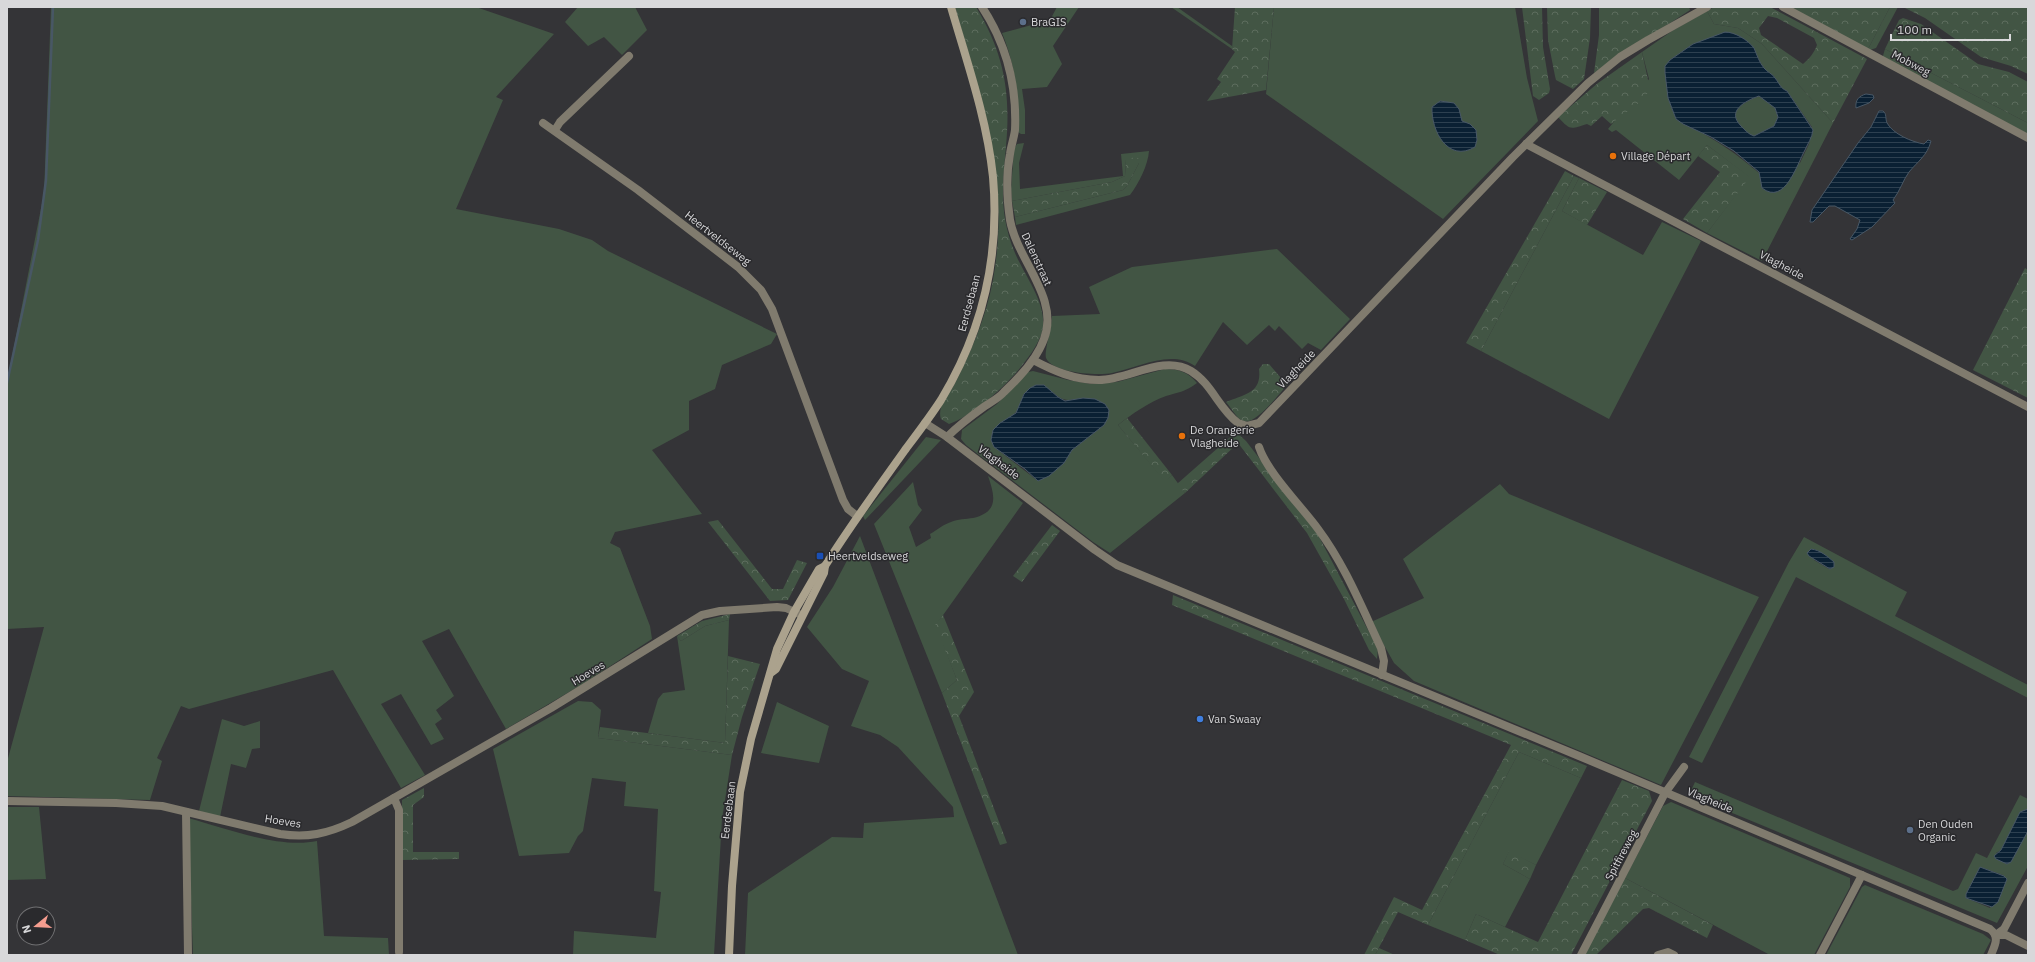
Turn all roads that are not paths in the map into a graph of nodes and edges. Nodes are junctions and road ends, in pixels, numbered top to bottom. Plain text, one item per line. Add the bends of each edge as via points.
1 (951, 7) edge
2 (982, 7) edge
3 (1707, 7) edge
4 (1783, 7) edge
5 (629, 56) dead end
6 (543, 123) dead end
7 (555, 130) junction
8 (2028, 138) edge
9 (1526, 144) junction
10 (1033, 360) junction
11 (2028, 407) edge
12 (925, 422) junction
13 (947, 437) junction
14 (1259, 447) dead end
15 (857, 516) junction
16 (798, 614) junction
17 (1382, 675) junction
18 (1684, 767) dead end
19 (1666, 793) junction
20 (394, 798) junction
21 (7, 802) edge
22 (186, 812) junction
23 (1862, 875) junction
24 (2028, 883) edge
25 (1996, 935) junction
26 (2028, 946) edge
27 (399, 952) dead end
28 (188, 955) edge
29 (729, 955) edge
30 (1581, 955) edge
31 (1658, 955) edge
32 (1674, 955) edge
33 (1820, 955) edge
34 (1991, 955) edge

1 - 12 main road, Eerdsebaan via 987,139 992,176 994,232 984,296 973,335 958,369
2 - 10 street, Dalenstraat via 1001,40 1013,84 1015,131 1007,178 1012,232 1047,310 1047,331
3 - 9 street, Vlagheide via 1648,40 1606,68
4 - 8 street, Mobweg
5 - 7 street via 560,122
6 - 7 street, Heertveldseweg
7 - 15 street, Heertveldseweg via 724,256 761,290 772,309 843,500 848,509
9 - 10 street, Vlagheide via 1262,421 1256,424 1244,426 1235,421 1198,376 1177,366 1163,365 1124,377 1099,380 1062,374
9 - 11 street, Vlagheide
10 - 13 street, Dalenstraat via 1004,393 960,424
12 - 13 street, Vlagheide
12 - 15 main road, Eerdsebaan
13 - 17 street, Vlagheide via 1117,565
14 - 17 street via 1266,462 1318,529 1339,563 1381,648 1384,661
15 - 16 main road, Eerdsebaan
16 - 20 street, Hoeves via 777,607 720,611 702,615 551,708
16 - 29 main road, Eerdsebaan via 776,669 772,672 751,739 740,792
17 - 19 street, Vlagheide
18 - 19 street, Spitfireweg
19 - 23 street, Vlagheide
19 - 30 street, Spitfireweg
20 - 22 street, Hoeves via 334,830 317,835 280,834
20 - 27 street via 399,810
21 - 22 street, Hoeves via 116,803 162,806
22 - 28 street
23 - 25 street, Vlagheide via 1990,929
23 - 33 street
24 - 25 street via 2004,929
25 - 26 street, Vlagheide via 2006,935
25 - 34 street via 1996,944
31 - 32 street via 1668,952

